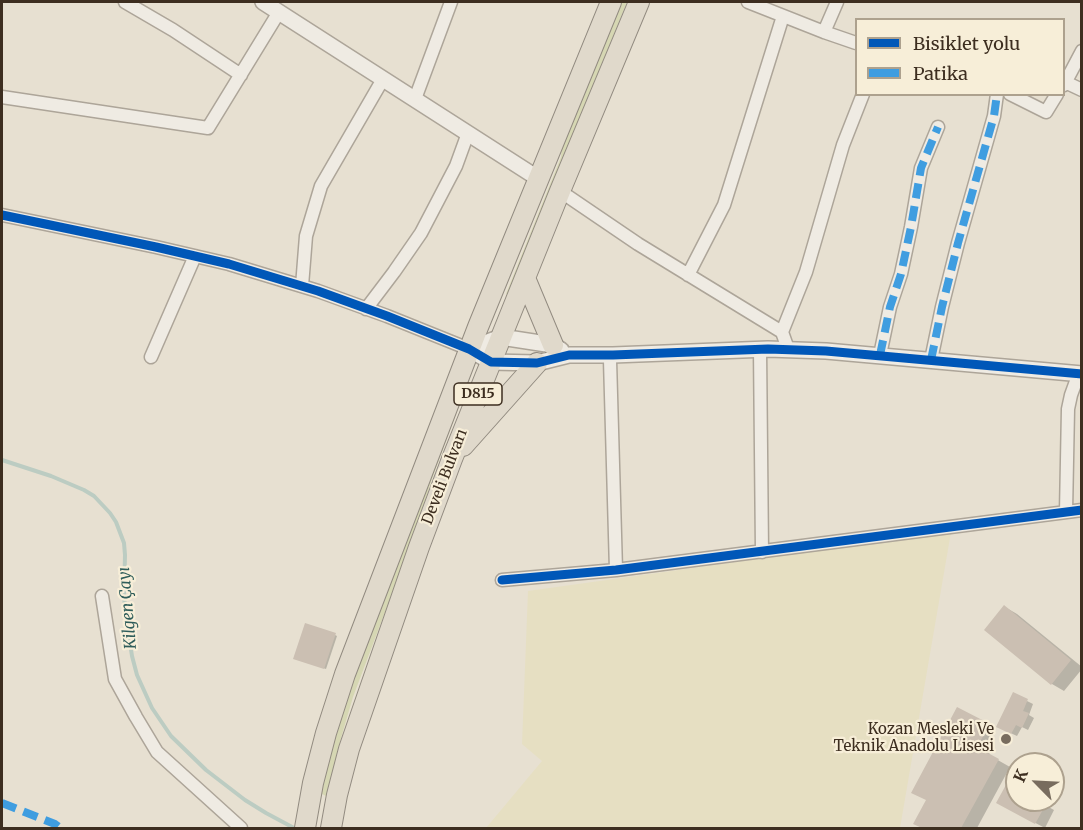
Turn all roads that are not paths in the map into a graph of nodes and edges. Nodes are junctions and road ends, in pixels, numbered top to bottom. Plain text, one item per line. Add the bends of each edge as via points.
1 (124, 2) edge
2 (262, 2) edge
3 (451, 2) edge
4 (611, 2) edge
5 (639, 2) edge
6 (748, 2) edge
7 (837, 2) edge
8 (279, 12) junction
9 (783, 16) junction
10 (824, 32) junction
11 (855, 43) edge
12 (1082, 51) edge
13 (241, 75) junction
14 (383, 79) junction
15 (1065, 81) edge
16 (1065, 83) edge
17 (1082, 90) edge
18 (862, 96) edge
19 (998, 96) edge
20 (1014, 96) edge
21 (1056, 96) edge
22 (2, 97) edge
23 (415, 99) junction
24 (938, 127) dead end
25 (468, 133) junction
26 (538, 179) junction
27 (560, 191) junction
28 (2, 215) edge
29 (195, 256) junction
30 (688, 275) junction
31 (525, 278) junction
32 (302, 286) junction
33 (366, 309) junction
34 (782, 332) junction
35 (501, 337) junction
36 (469, 349) junction
37 (760, 349) junction
38 (788, 349) junction
39 (561, 350) junction
40 (613, 355) junction
41 (880, 356) junction
42 (151, 357) dead end
43 (930, 360) junction
44 (491, 362) junction
45 (537, 363) junction
46 (1081, 372) edge
47 (452, 459) junction
48 (1082, 510) edge
49 (1065, 512) junction
50 (762, 552) junction
51 (616, 570) junction
52 (502, 580) dead end
53 (102, 596) dead end
54 (241, 828) edge
55 (305, 828) edge
56 (330, 828) edge

1 - 13 street
2 - 8 street
3 - 23 street
4 - 26 highway, Develi Bulvarı / D815
5 - 27 highway, Develi Bulvarı / D815
6 - 9 street
7 - 10 street
8 - 13 street
8 - 14 street
9 - 10 street
9 - 30 street via 724,205
10 - 11 street
12 - 15 street
13 - 22 street via 208,128
14 - 23 street
14 - 32 street via 321,186 306,236
16 - 17 street
18 - 34 street via 843,145 806,272
19 - 43 street
20 - 21 street via 1046,112
23 - 25 street
24 - 41 street via 921,168 901,274
25 - 26 street
25 - 33 street via 456,166 421,233
26 - 36 highway, Develi Bulvarı / D815
27 - 30 street
27 - 31 highway, Develi Bulvarı / D815
28 - 29 street
29 - 32 street
29 - 42 street
30 - 34 street
31 - 35 highway, Develi Bulvarı / D815
31 - 39 highway
32 - 33 street
33 - 36 street
34 - 38 street
35 - 36 street
35 - 39 street
35 - 44 highway, Develi Bulvarı / D815
36 - 44 street
36 - 55 highway, Develi Bulvarı / D815 via 345,674 313,783
37 - 38 street
37 - 40 street
37 - 50 street
38 - 41 street
39 - 40 street
39 - 45 street
40 - 51 street via 610,360
41 - 43 street
43 - 46 street
44 - 45 street
44 - 47 highway, Develi Bulvarı / D815
45 - 47 highway
46 - 49 street via 1068,409
47 - 56 highway, Develi Bulvarı / D815 via 356,726
48 - 49 street
49 - 50 street
50 - 51 street
51 - 52 street
53 - 54 street via 116,679 136,717 157,752

